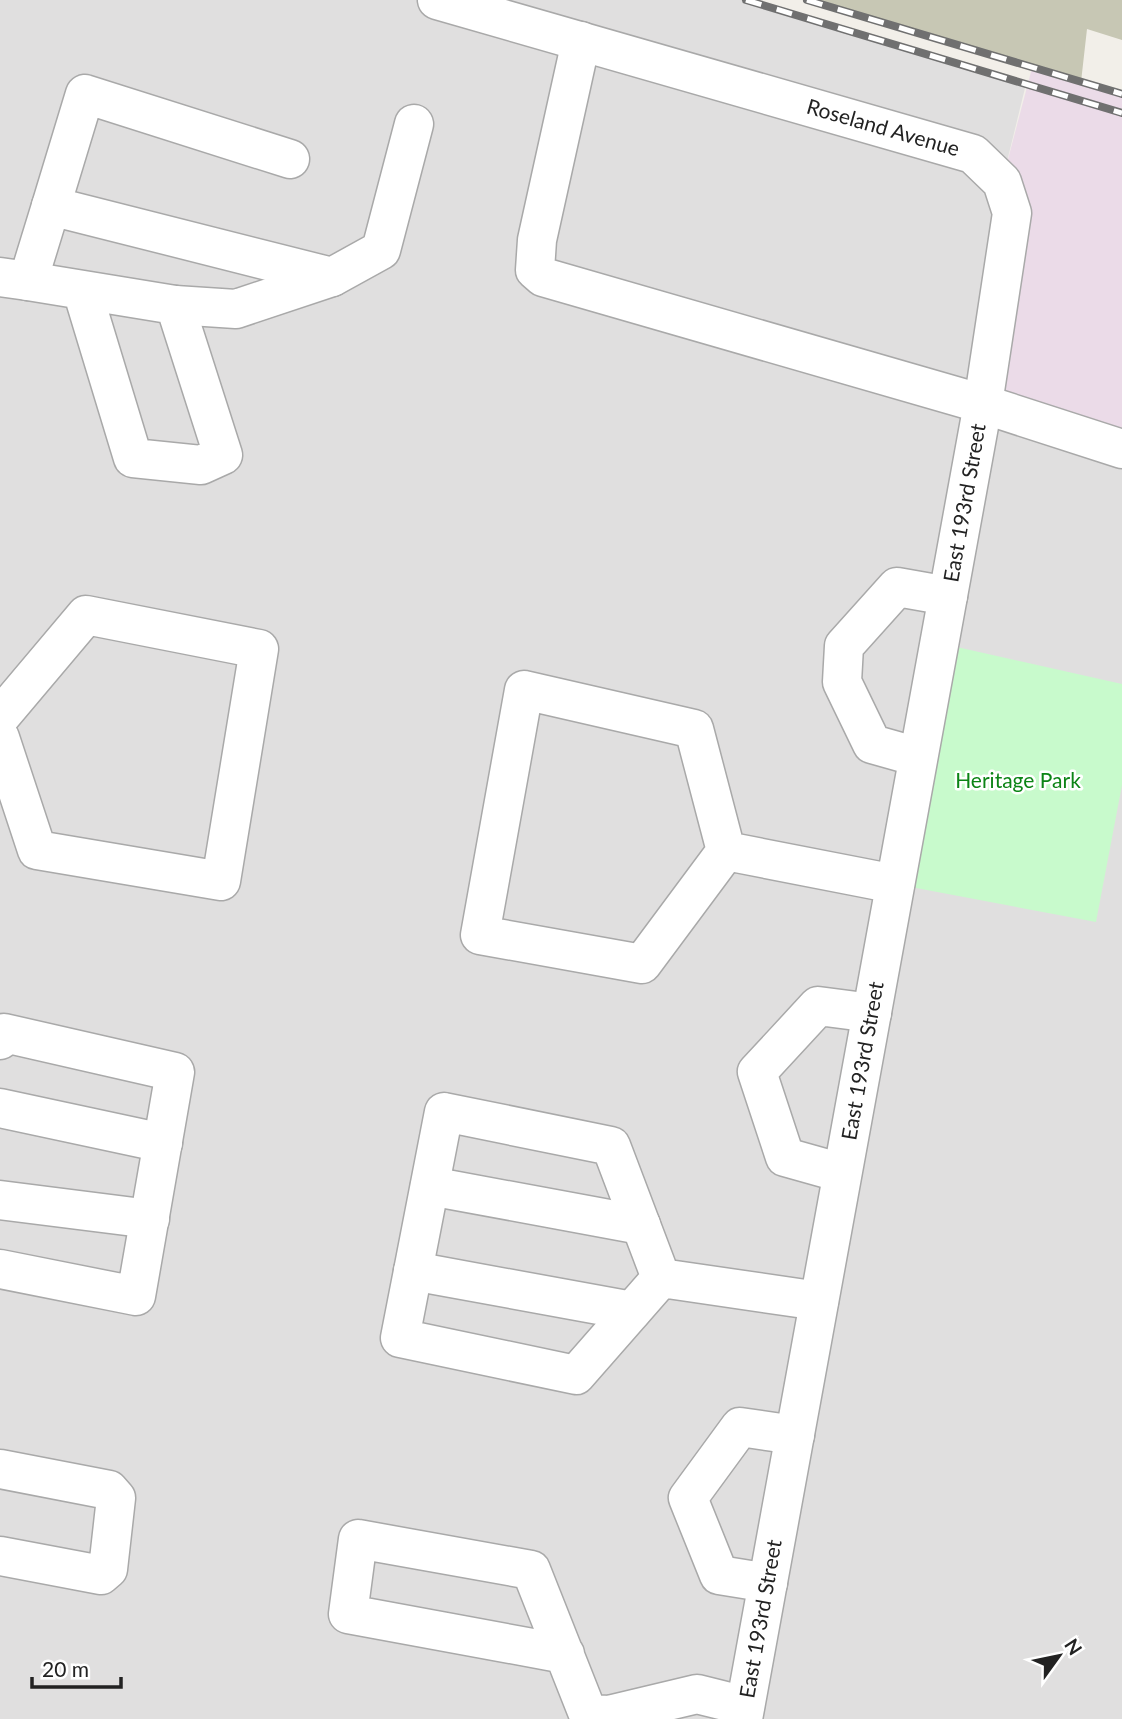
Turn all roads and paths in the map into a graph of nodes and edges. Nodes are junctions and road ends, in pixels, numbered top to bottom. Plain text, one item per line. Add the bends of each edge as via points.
1 (437, 0) edge
2 (581, 41) junction
3 (414, 124) dead end
4 (290, 159) dead end
5 (51, 206) junction
6 (332, 277) junction
7 (14, 279) edge
8 (82, 290) junction
9 (175, 305) junction
10 (983, 404) junction
11 (1122, 449) edge
12 (948, 596) junction
13 (0, 717) edge
14 (0, 738) edge
15 (918, 757) junction
16 (726, 850) junction
17 (895, 884) junction
18 (872, 1013) junction
19 (0, 1040) edge
20 (0, 1108) edge
21 (163, 1143) junction
22 (842, 1173) junction
23 (430, 1186) junction
24 (0, 1200) edge
25 (150, 1219) junction
26 (641, 1225) junction
27 (0, 1269) edge
28 (413, 1271) junction
29 (661, 1278) junction
30 (819, 1301) junction
31 (632, 1311) junction
32 (795, 1435) junction
33 (0, 1469) edge
34 (0, 1556) edge
35 (768, 1583) junction
36 (565, 1654) junction
37 (744, 1712) edge
38 (580, 1717) edge

1 - 2 street, Roseland Avenue
2 - 10 street, Roseland Avenue via 973,154 1002,182 1012,213
2 - 10 street via 537,240 535,270 543,277
3 - 6 street via 381,250
4 - 5 street via 85,94
5 - 6 street
5 - 7 street
6 - 9 street via 236,309
7 - 8 street
8 - 9 street
8 - 9 street via 133,458 201,465 223,455
10 - 11 street
10 - 12 street, East 193rd Street
12 - 15 street, East 193rd Street
12 - 15 street via 897,587 844,646 842,682 873,744
13 - 14 street via 86,615 259,649 221,881 37,850
15 - 17 street, East 193rd Street
16 - 16 street via 694,729 524,690 480,935 642,964
16 - 17 street
17 - 18 street, East 193rd Street
18 - 22 street, East 193rd Street
18 - 22 street via 818,1006 757,1072 785,1157
19 - 21 street via 4,1033 175,1072
20 - 21 street
21 - 25 street
22 - 30 street, East 193rd Street
23 - 26 street
23 - 26 street via 444,1112 611,1146
23 - 28 street
24 - 25 street
25 - 27 street via 136,1296
26 - 29 street
28 - 31 street
28 - 31 street via 400,1338 576,1375
29 - 30 street
29 - 31 street
30 - 32 street, East 193rd Street
32 - 35 street, East 193rd Street
32 - 35 street via 740,1427 688,1498 719,1575
33 - 34 street via 109,1490 116,1498 108,1569 102,1575
35 - 37 street, East 193rd Street
36 - 36 street via 531,1570 358,1539 348,1614
36 - 38 street
37 - 38 street via 697,1694 609,1715

